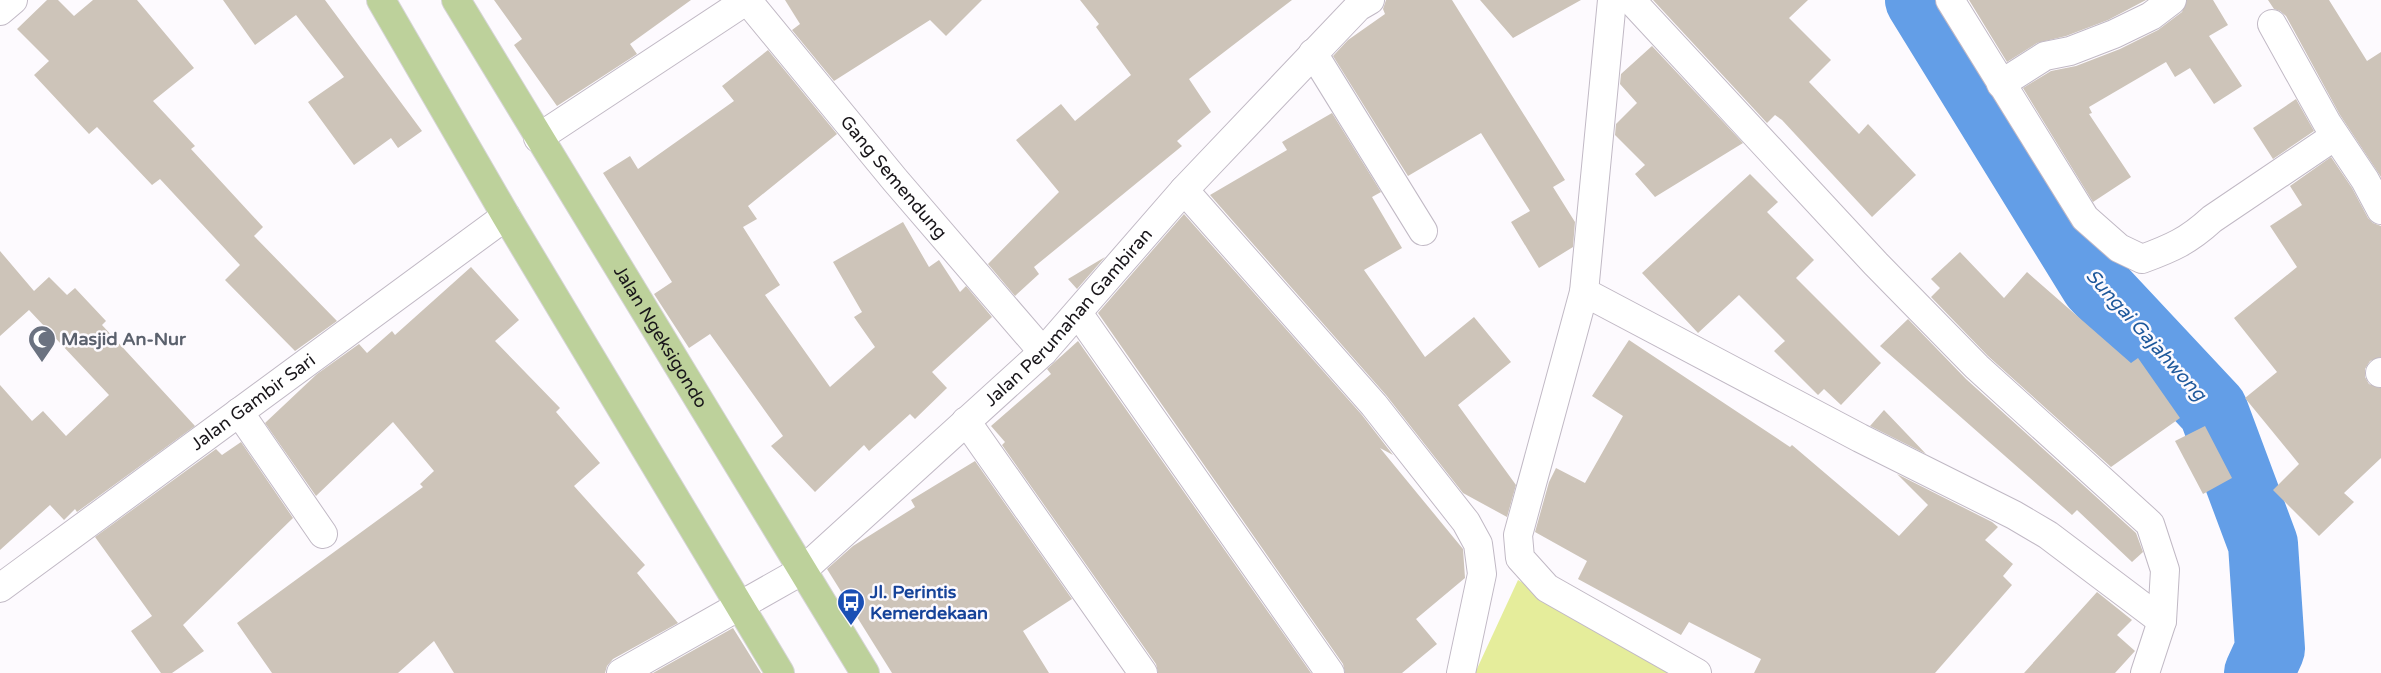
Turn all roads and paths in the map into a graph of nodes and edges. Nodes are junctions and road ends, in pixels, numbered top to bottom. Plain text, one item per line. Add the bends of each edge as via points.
1 (13, 0) edge
2 (381, 0) edge
3 (456, 0) edge
4 (747, 0) edge
5 (1612, 0) edge
6 (1632, 0) edge
7 (1950, 0) edge
8 (2172, 0) edge
9 (1361, 2) edge
10 (0, 11) edge
11 (2272, 24) dead end
12 (1313, 53) junction
13 (2001, 84) junction
14 (2335, 136) junction
15 (538, 138) junction
16 (1184, 190) junction
17 (2381, 210) edge
18 (506, 216) junction
19 (1423, 231) dead end
20 (1584, 292) junction
21 (1078, 313) junction
22 (1043, 352) junction
23 (239, 412) junction
24 (966, 421) junction
25 (323, 534) dead end
26 (803, 570) junction
27 (0, 588) edge
28 (740, 606) junction
29 (2162, 620) junction
30 (621, 673) edge
31 (780, 673) edge
32 (866, 673) edge
33 (1143, 673) edge
34 (1330, 673) edge
35 (1462, 673) edge
36 (1697, 673) edge
37 (2145, 673) edge

1 - 10 street
2 - 18 main road
3 - 15 main road, Jalan Ngeksigondo
4 - 15 street
4 - 22 street, Gang Semendung via 895,180
5 - 20 street
6 - 29 street via 1876,264 1977,367 2150,524 2165,570
7 - 13 street
8 - 13 street via 2151,16 2114,34 2070,52 2045,56
9 - 12 street, Jalan Perumahan Gambiran
11 - 14 street
12 - 16 street, Jalan Perumahan Gambiran
12 - 19 street
13 - 14 street via 2085,218 2119,248 2142,259 2175,248 2212,219
14 - 17 street
15 - 26 main road, Jalan Ngeksigondo
16 - 21 street, Jalan Perumahan Gambiran
16 - 35 street via 1374,405 1466,522 1478,544 1482,574
18 - 23 street, Jalan Gambir Sari
18 - 28 main road
20 - 29 street via 1860,438 2014,515 2048,535
20 - 36 street via 1518,535 1520,558 1547,588
21 - 22 street, Jalan Perumahan Gambiran
21 - 34 street
22 - 24 street, Jalan Perumahan Gambiran
23 - 25 street
23 - 27 street, Jalan Gambir Sari
24 - 26 street, Jalan Perumahan Gambiran
24 - 33 street
26 - 28 street, Jalan Perumahan Gambiran
26 - 32 main road, Jalan Ngeksigondo
28 - 30 street, Jalan Perumahan Gambiran
28 - 31 main road
29 - 37 street

